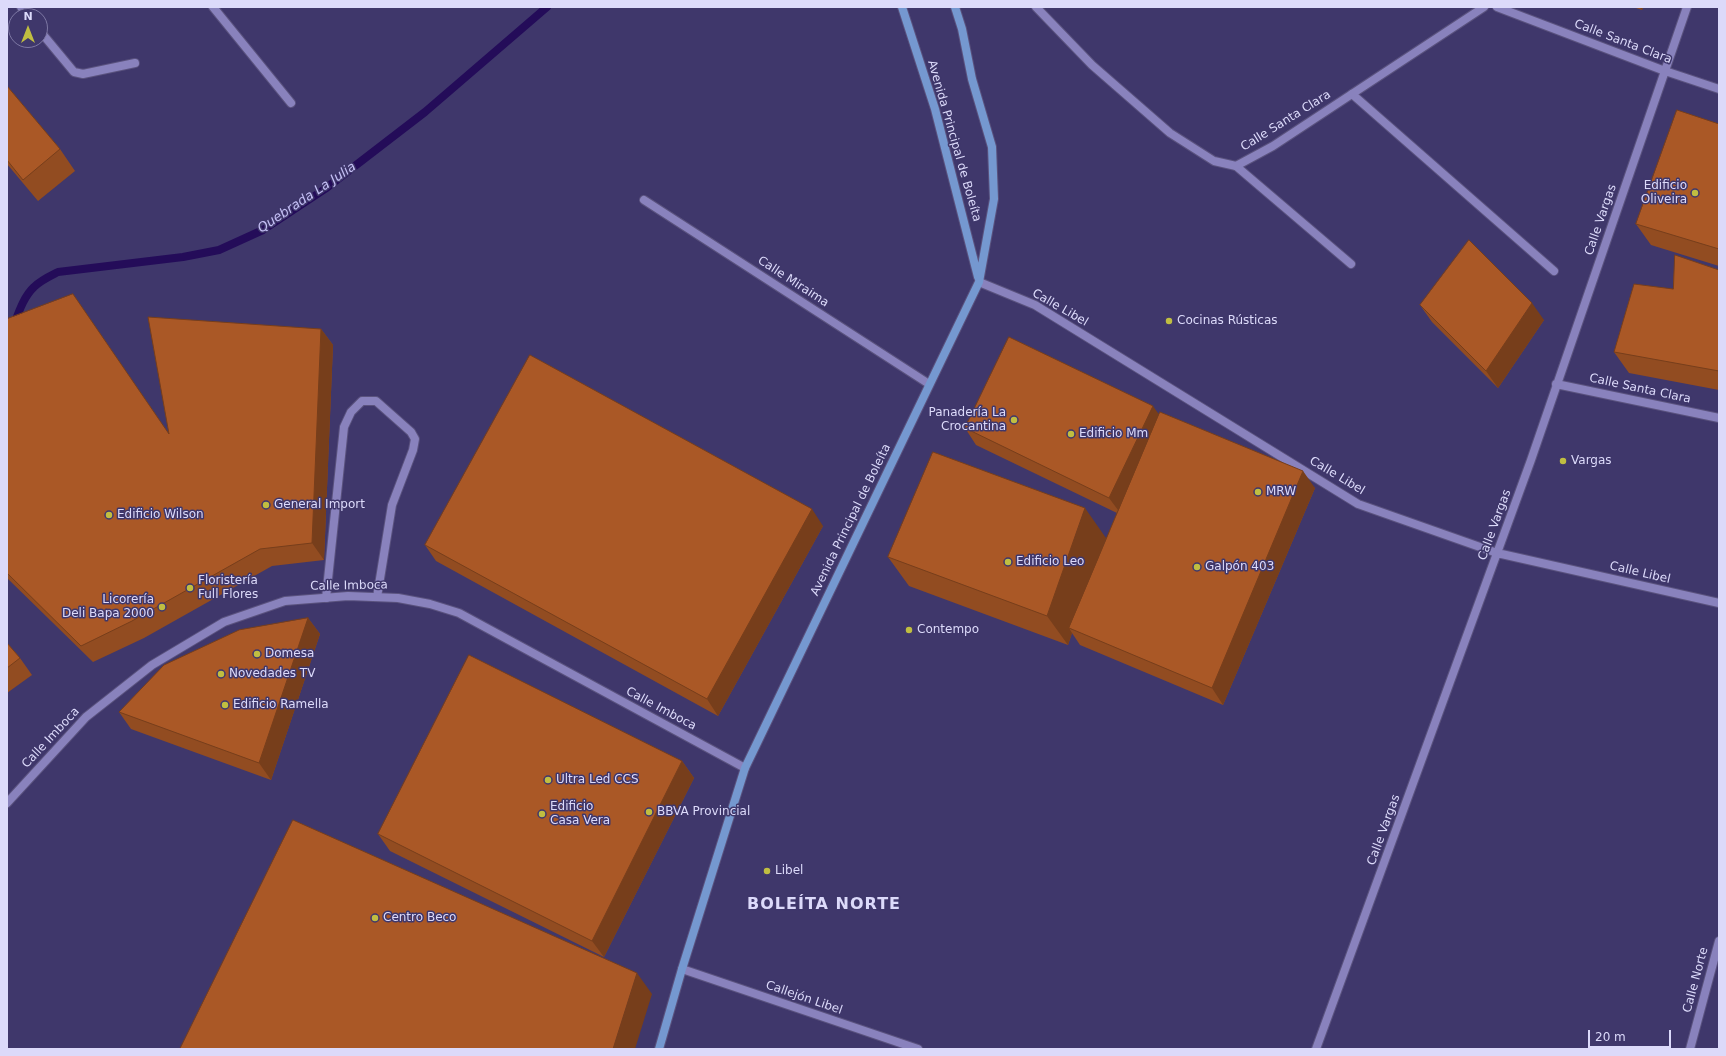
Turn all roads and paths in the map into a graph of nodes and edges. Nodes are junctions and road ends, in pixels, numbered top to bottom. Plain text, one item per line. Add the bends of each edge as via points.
1 (212, 7) edge
2 (902, 7) edge
3 (955, 7) edge
4 (1036, 7) edge
5 (1484, 7) edge
6 (1497, 7) edge
7 (1687, 7) edge
8 (48, 41) edge
9 (135, 62) dead end
10 (1665, 71) junction
11 (1719, 89) edge
12 (1352, 94) junction
13 (291, 103) dead end
14 (1236, 166) junction
15 (644, 200) dead end
16 (1351, 264) dead end
17 (1554, 271) dead end
18 (979, 282) junction
19 (929, 384) junction
20 (1556, 384) junction
21 (1719, 418) edge
22 (1497, 553) junction
23 (377, 597) junction
24 (326, 598) junction
25 (1719, 603) edge
26 (745, 768) junction
27 (7, 803) edge
28 (1719, 941) edge
29 (682, 969) junction
30 (659, 1049) edge
31 (918, 1049) edge
32 (1316, 1049) edge
33 (1690, 1049) edge

1 - 13 street
2 - 18 street, Avenida Principal de Boleíta via 935,109
3 - 18 street, Avenida Principal de Boleíta via 992,147 994,199
4 - 14 street, Calle Santa Clara via 1092,65 1170,133 1214,161
5 - 12 street, Calle Santa Clara
6 - 10 street, Calle Santa Clara
7 - 10 street, Calle Vargas
8 - 9 street via 74,72 83,74
10 - 11 street, Calle Santa Clara
10 - 20 street, Calle Vargas
12 - 14 street, Calle Santa Clara via 1273,146
12 - 17 street
14 - 16 street
15 - 19 street, Calle Miraima
18 - 19 street, Avenida Principal de Boleíta
18 - 22 street, Calle Libel via 1035,305 1358,504
19 - 26 street, Avenida Principal de Boleíta
20 - 21 street, Calle Santa Clara
20 - 22 street, Calle Vargas
22 - 25 street, Calle Libel
22 - 32 street, Calle Vargas
23 - 24 street, Calle Imboca
23 - 24 street via 392,505 415,439 411,432 376,400 362,401 351,412 344,427
23 - 26 street, Calle Imboca via 430,604 459,613
24 - 27 street, Calle Imboca via 285,601 224,622 152,665 86,717
26 - 29 street, Avenida Principal de Boleíta
28 - 33 street, Calle Norte
29 - 30 street
29 - 31 street, Callejón Libel

